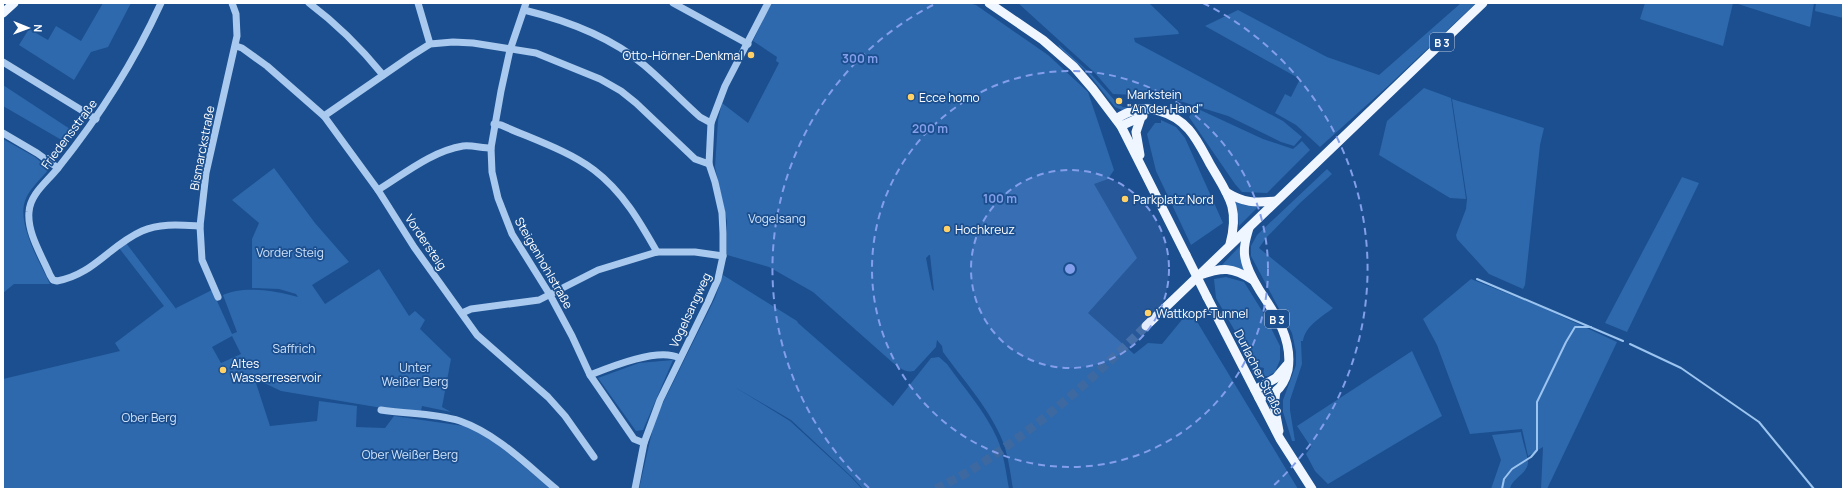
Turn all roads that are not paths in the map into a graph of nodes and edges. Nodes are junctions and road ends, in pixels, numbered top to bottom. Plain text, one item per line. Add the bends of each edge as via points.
1 (14, 3) edge
2 (161, 3) edge
3 (232, 3) edge
4 (309, 3) edge
5 (418, 3) edge
6 (673, 3) edge
7 (768, 3) edge
8 (989, 3) edge
9 (1483, 3) edge
10 (525, 7) edge
11 (3, 13) edge
12 (430, 44) junction
13 (748, 44) junction
14 (236, 46) junction
15 (510, 50) junction
16 (3, 62) edge
17 (383, 75) junction
18 (1161, 111) junction
19 (324, 116) junction
20 (1141, 117) junction
21 (96, 119) junction
22 (711, 123) junction
23 (1118, 123) junction
24 (494, 124) junction
25 (3, 132) edge
26 (491, 148) junction
27 (709, 164) junction
28 (1143, 167) junction
29 (58, 168) junction
30 (378, 190) junction
31 (1226, 192) junction
32 (1276, 201) junction
33 (200, 226) junction
34 (1249, 227) junction
35 (1230, 245) junction
36 (657, 252) junction
37 (723, 256) junction
38 (1197, 276) junction
39 (1253, 280) junction
40 (550, 295) junction
41 (218, 297) dead end
42 (462, 313) junction
43 (1146, 326) tunnel mouth
44 (679, 358) junction
45 (1289, 362) junction
46 (590, 375) junction
47 (1276, 391) junction
48 (1257, 394) junction
49 (381, 410) dead end
50 (1280, 439) junction
51 (644, 443) junction
52 (594, 457) dead end
53 (556, 489) edge
54 (635, 489) edge
55 (1312, 489) edge

1 - 11 main road
2 - 21 street, Friedensstraße via 132,60
3 - 14 street, Bismarckstraße via 238,26
4 - 17 street via 344,31
5 - 12 street
6 - 13 street
7 - 13 street, Vogelsangweg
8 - 23 main road, Durlacher Straße via 1058,52 1093,89
9 - 32 main road, B 3
10 - 15 street, Steigenhohlstraße
10 - 22 street via 567,22 628,53 700,117
12 - 15 street via 473,43
12 - 17 street
13 - 22 street, Vogelsangweg via 725,86
14 - 19 street, Vordersteig via 267,66
14 - 33 street, Bismarckstraße via 206,173
15 - 24 street, Steigenhohlstraße
15 - 27 street via 536,53 621,91 695,159
16 - 21 street
17 - 19 street
18 - 20 main road
18 - 23 main road via 1152,108 1135,110
18 - 31 main road via 1179,119 1193,134
19 - 30 street, Vordersteig
20 - 23 main road
20 - 28 main road via 1136,132
21 - 29 street, Friedensstraße
22 - 27 street, Vogelsangweg
23 - 28 main road, Durlacher Straße
24 - 26 street, Steigenhohlstraße
24 - 36 street via 559,150 595,171 619,192
25 - 29 street
26 - 30 street via 464,146 446,150
26 - 40 street, Steigenhohlstraße via 492,172 498,198 512,234
27 - 37 street, Vogelsangweg via 722,213
28 - 48 main road, Durlacher Straße, bridge
29 - 33 street, Friedensstraße via 32,199 28,212 29,227 53,280 82,274 121,243 142,231 176,224
30 - 42 street, Vordersteig via 414,247
31 - 32 main road via 1250,202
31 - 35 main road via 1235,212
32 - 34 main road, B 3
33 - 41 street, Bismarckstraße via 202,260
34 - 35 main road
34 - 39 main road via 1244,250
35 - 38 main road
36 - 37 street via 695,252
36 - 40 street via 598,270
37 - 44 street, Vogelsangweg via 718,279
38 - 39 main road via 1226,269 1235,270
38 - 43 main road
39 - 45 main road, B 3 via 1288,343
40 - 42 street via 539,300 472,309
40 - 46 street, Steigenhohlstraße
42 - 52 street, Vordersteig via 477,335 548,397
44 - 46 street via 664,355 637,358
44 - 51 street, Vogelsangweg
45 - 47 main road via 1285,380
45 - 48 main road via 1276,378
46 - 51 street, Steigenhohlstraße via 634,439
47 - 48 main road
47 - 50 main road via 1274,405
48 - 50 main road, Durlacher Straße
49 - 53 street via 438,417 474,426 498,441
50 - 55 main road, Durlacher Straße
51 - 54 street, Vogelsangweg

